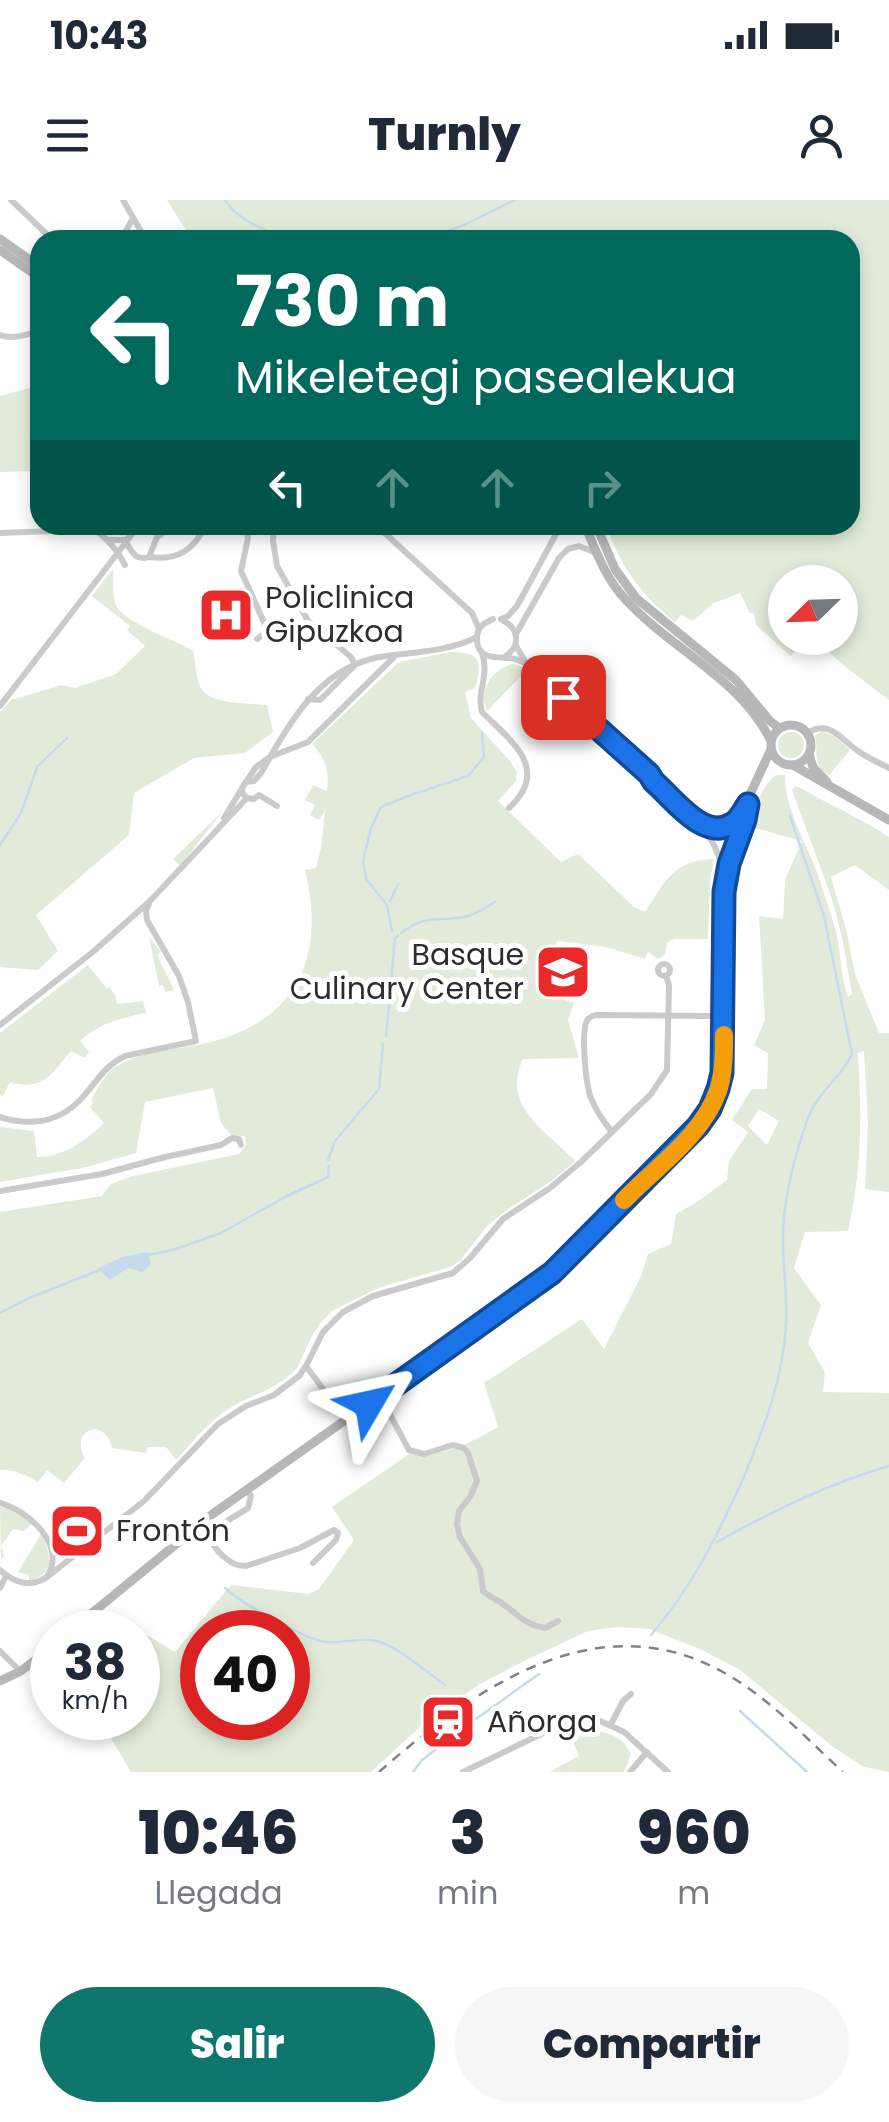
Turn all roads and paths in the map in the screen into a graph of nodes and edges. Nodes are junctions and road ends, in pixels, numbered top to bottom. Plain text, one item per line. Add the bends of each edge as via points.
1 (11, 200) edge
2 (123, 200) edge
3 (133, 217) junction
4 (42, 230) edge
5 (126, 230) edge
6 (141, 230) edge
7 (0, 238) edge
8 (0, 250) edge
9 (30, 260) edge
10 (30, 271) edge
11 (30, 333) edge
12 (0, 335) edge
13 (30, 532) edge
14 (0, 533) edge
15 (105, 535) edge
16 (129, 535) edge
17 (132, 535) edge
18 (134, 535) edge
19 (160, 535) edge
20 (201, 535) edge
21 (248, 535) edge
22 (273, 535) edge
23 (387, 535) edge
24 (558, 535) edge
25 (592, 535) edge
26 (598, 535) edge
27 (109, 540) junction
28 (603, 554) junction
29 (118, 555) junction
30 (149, 557) junction
31 (124, 565) dead end
32 (472, 613) junction
33 (497, 619) junction
34 (478, 633) junction
35 (516, 634) junction
36 (257, 639) dead end
37 (460, 645) junction
38 (516, 646) junction
39 (480, 650) junction
40 (400, 655) junction
41 (502, 658) junction
42 (526, 662) junction
43 (355, 664) junction
44 (486, 675) junction
45 (0, 706) edge
46 (779, 728) junction
47 (808, 733) junction
48 (771, 745) junction
49 (809, 754) junction
50 (270, 757) junction
51 (789, 764) junction
52 (889, 768) edge
53 (761, 774) junction
54 (829, 784) junction
55 (252, 786) junction
56 (748, 804) junction
57 (277, 806) dead end
58 (508, 808) dead end
59 (739, 818) junction
60 (889, 822) edge
61 (222, 824) junction
62 (702, 826) junction
63 (739, 834) junction
64 (714, 842) junction
65 (729, 846) junction
66 (722, 868) junction
67 (150, 902) junction
68 (666, 976) dead end
69 (724, 999) junction
70 (668, 1016) junction
71 (718, 1016) junction
72 (0, 1025) edge
73 (724, 1049) junction
74 (0, 1117) edge
75 (612, 1132) junction
76 (221, 1145) junction
77 (0, 1191) edge
78 (528, 1288) junction
79 (306, 1366) junction
80 (380, 1396) junction
81 (346, 1420) junction
82 (247, 1490) junction
83 (0, 1503) edge
84 (313, 1563) dead end
85 (3, 1573) edge
86 (47, 1577) junction
87 (0, 1588) edge
88 (96, 1610) edge
89 (558, 1621) dead end
90 (0, 1651) edge
91 (30, 1664) edge
92 (21, 1672) junction
93 (0, 1681) edge
94 (631, 1694) dead end
95 (612, 1724) junction
96 (647, 1752) junction
97 (462, 1772) edge
98 (630, 1772) edge
99 (668, 1772) edge

1 - 4 street
2 - 3 street
3 - 5 street
3 - 6 street
7 - 9 street
8 - 10 street
11 - 12 street
13 - 14 street
15 - 27 street
16 - 27 street
17 - 29 street
18 - 30 street via 133,555
19 - 30 street
20 - 30 street via 187,551
21 - 36 street via 241,572 266,627
22 - 43 street via 277,566 308,621
23 - 32 street
24 - 33 street via 518,605
25 - 28 street
26 - 28 street
27 - 29 street
28 - 35 street via 579,546 564,552
28 - 46 street via 636,598 736,680
28 - 48 street via 623,597 734,690
29 - 31 street
29 - 45 street
32 - 33 street
32 - 34 street
33 - 34 street
33 - 35 street
34 - 37 street
34 - 39 street
35 - 38 street
37 - 39 street
37 - 40 street
38 - 41 street
38 - 42 street
39 - 41 street
39 - 44 street
40 - 43 street
40 - 50 street via 308,742
41 - 42 street
41 - 44 street
42 - 62 street
43 - 50 street via 308,699
44 - 58 street via 482,712 529,772 526,788
46 - 47 street via 796,725
46 - 48 street
47 - 49 street
47 - 52 street via 831,728
48 - 51 street via 776,758
48 - 53 street
49 - 51 street
49 - 54 street
50 - 55 street
50 - 55 street via 256,767
51 - 53 street
51 - 54 street
53 - 56 street
54 - 60 street
55 - 57 street
55 - 61 street via 229,807
55 - 61 street via 254,799
56 - 59 street
56 - 63 street
59 - 62 street via 726,827
59 - 65 street
61 - 67 street
62 - 64 street
63 - 65 street
63 - 69 street via 724,892
64 - 65 street
64 - 66 street
65 - 66 street
66 - 71 street
67 - 72 street
67 - 74 street via 147,920 179,976 196,1042 125,1056 80,1101 48,1120
68 - 70 street
69 - 71 street
69 - 73 street
70 - 71 street
70 - 75 street via 666,1070
70 - 75 street via 588,1018 587,1088
71 - 73 street
71 - 78 street via 717,1069 696,1120
73 - 78 street via 718,1089 698,1126 552,1273
75 - 79 street via 562,1179 503,1219 453,1272 343,1312 323,1332
76 - 76 street via 232,1138 240,1147 232,1150
76 - 77 street
78 - 80 street
79 - 81 street
79 - 86 street via 285,1388 218,1424 144,1501
80 - 81 street
80 - 89 street via 409,1450 424,1454 454,1445 468,1453 477,1481 457,1525 480,1569 483,1592 532,1625 546,1628
81 - 82 street
82 - 84 street via 248,1508 212,1538 218,1551 246,1566 334,1530 336,1540
82 - 88 street
83 - 86 street via 42,1531 52,1564
85 - 86 street via 31,1584
85 - 87 street
90 - 92 street
91 - 92 street
92 - 93 street
94 - 95 street
95 - 96 street
95 - 97 street via 562,1724
96 - 98 street
96 - 99 street

